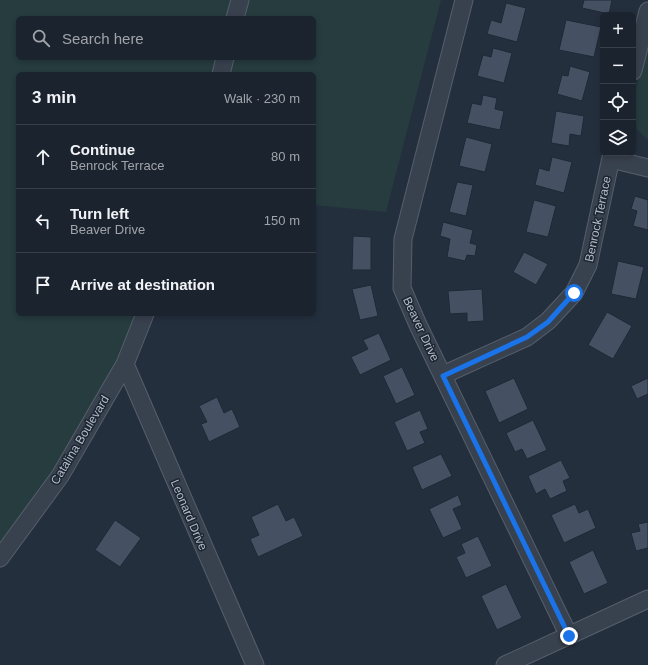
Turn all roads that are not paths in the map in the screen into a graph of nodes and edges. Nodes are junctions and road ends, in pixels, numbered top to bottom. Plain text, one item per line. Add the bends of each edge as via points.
1 (240, 0) edge
2 (464, 0) edge
3 (648, 11) edge
4 (236, 16) edge
5 (636, 59) edge
6 (224, 60) edge
7 (222, 72) edge
8 (612, 156) edge
9 (648, 168) edge
10 (145, 316) edge
11 (125, 364) junction
12 (443, 376) junction
13 (0, 558) edge
14 (648, 599) edge
15 (569, 636) junction
16 (255, 665) edge
17 (505, 665) edge

1 - 4 street
2 - 12 street, Beaver Drive via 403,239 402,288
3 - 5 street
6 - 7 street
8 - 9 street
8 - 12 street, Benrock Terrace via 588,265 574,293 548,322 527,337
10 - 11 street, Catalina Boulevard
11 - 13 street, Catalina Boulevard via 60,476
11 - 16 street, Leonard Drive
12 - 15 street, Beaver Drive
14 - 15 street
15 - 17 street

